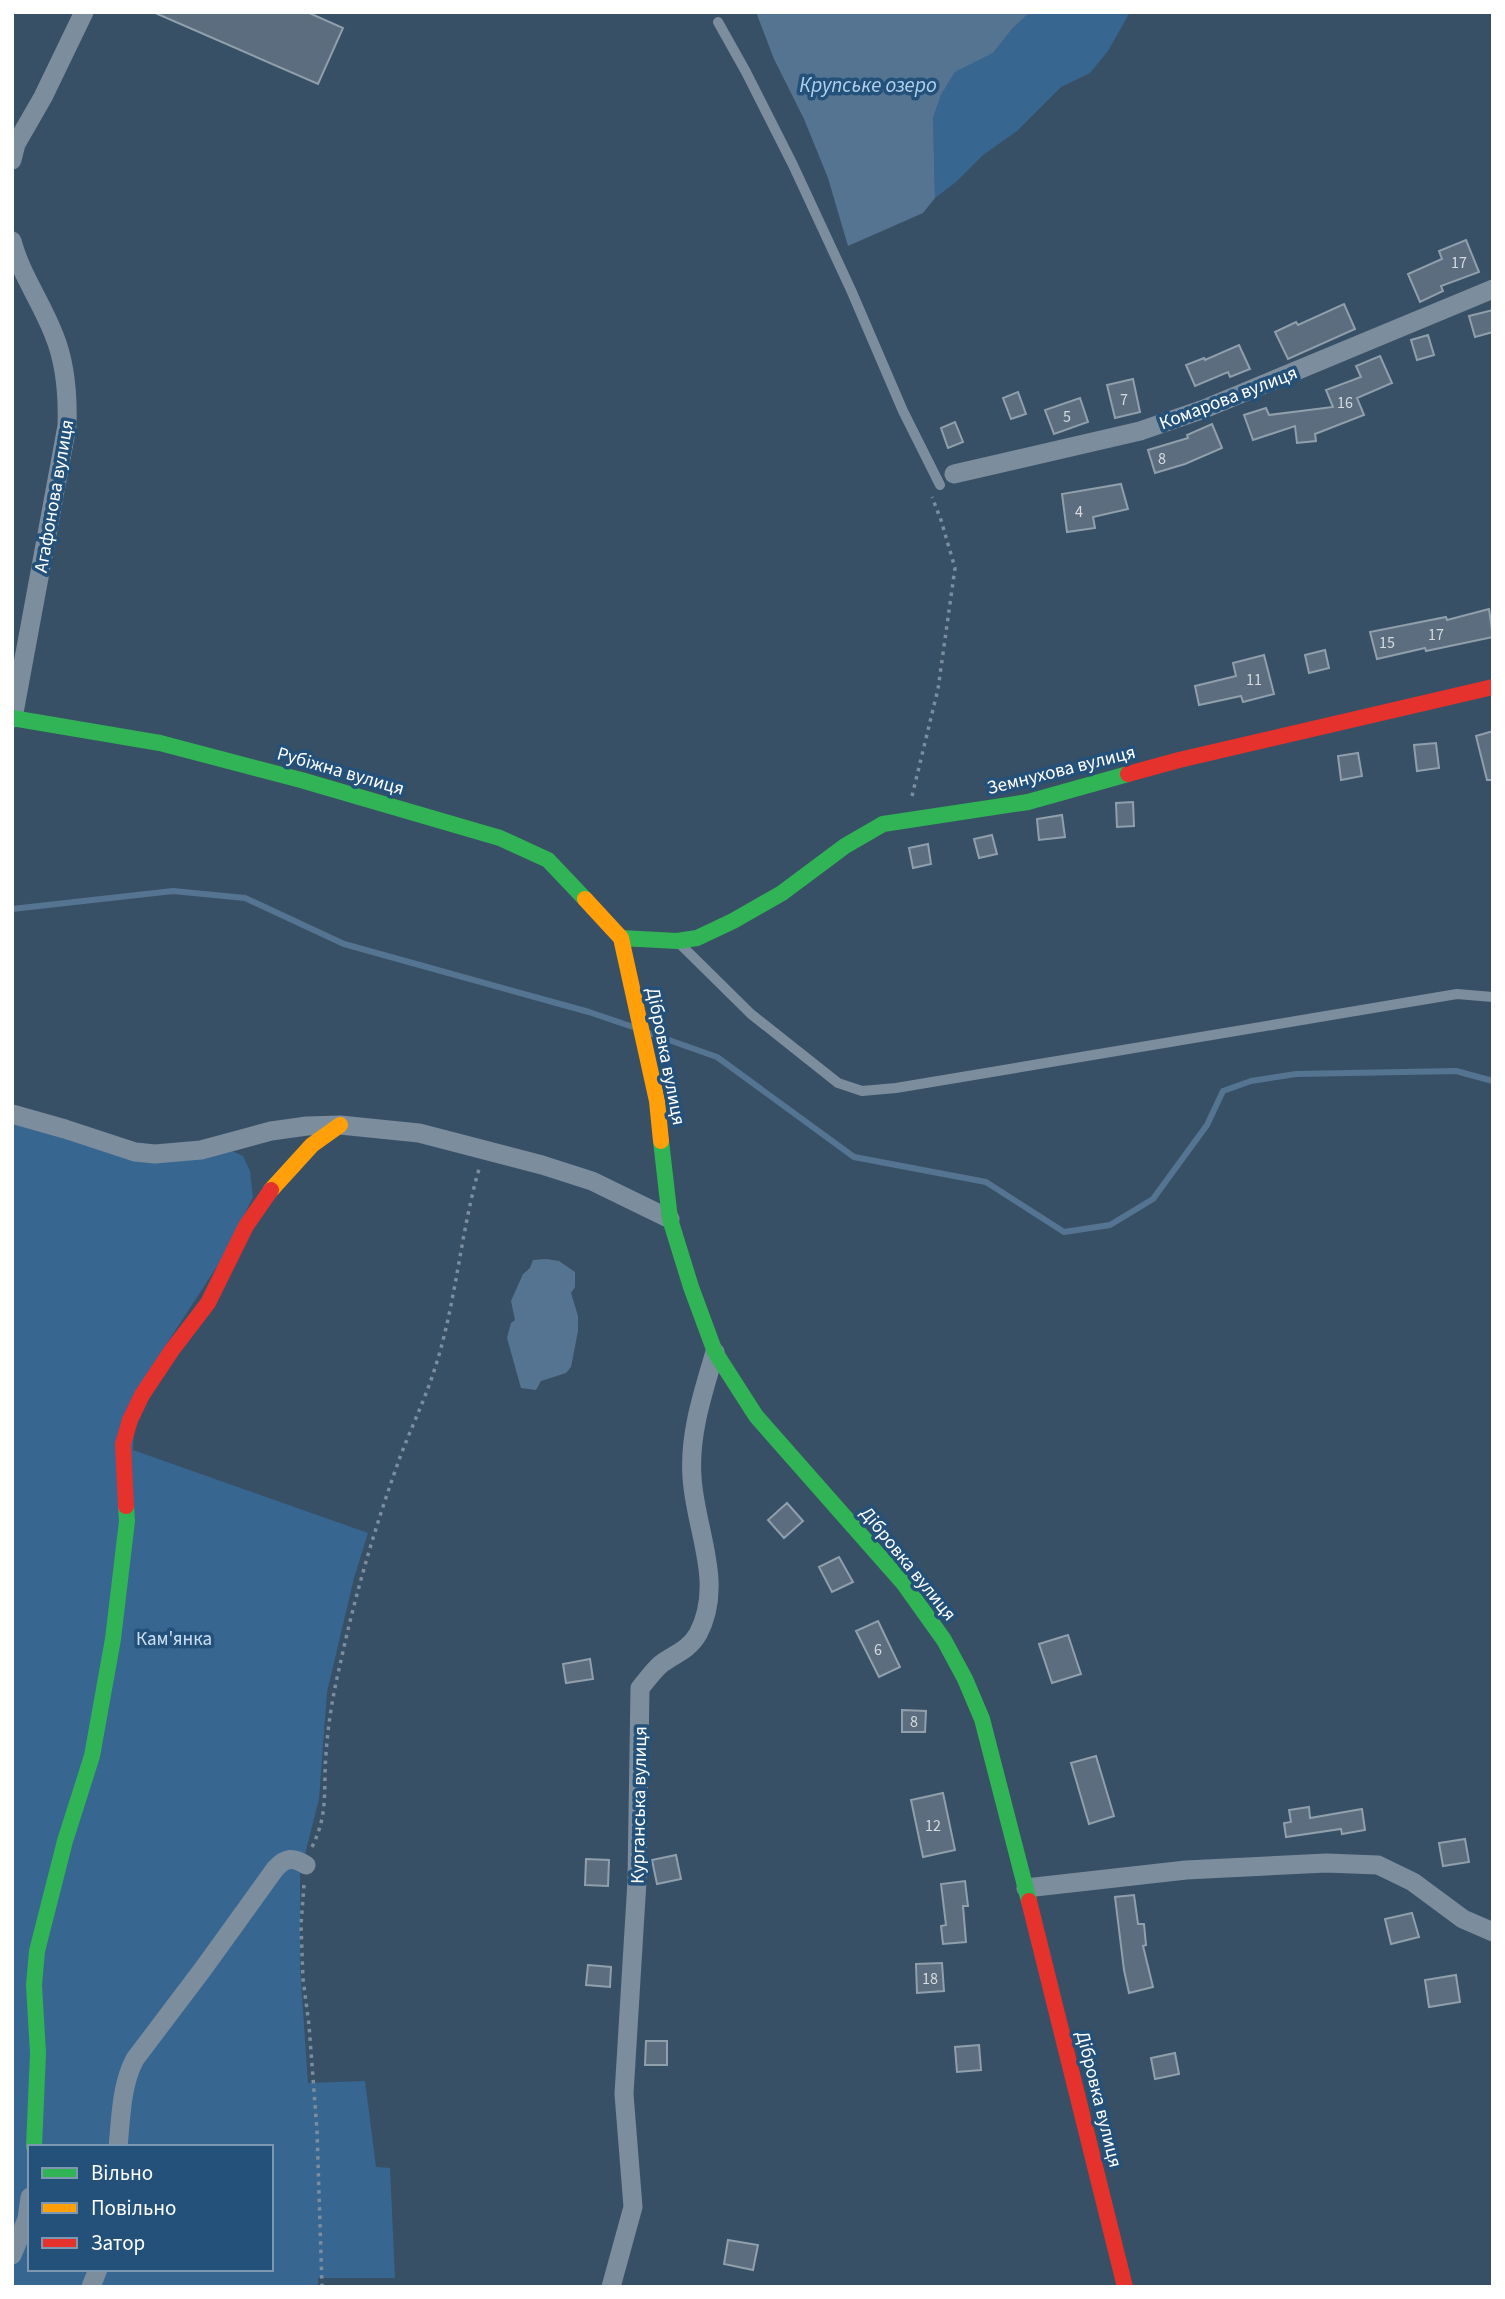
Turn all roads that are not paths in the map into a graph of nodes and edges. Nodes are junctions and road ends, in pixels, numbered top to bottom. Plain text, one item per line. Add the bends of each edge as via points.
1 (84, 12) edge
2 (718, 22) dead end
3 (12, 160) edge
4 (12, 241) edge
5 (1493, 289) edge
6 (942, 482) joint
7 (1493, 687) edge
8 (13, 718) edge
9 (621, 938) junction
10 (677, 941) junction
11 (1493, 997) edge
12 (12, 1114) edge
13 (340, 1125) junction
14 (670, 1219) junction
15 (715, 1352) junction
16 (306, 1865) road end
17 (1026, 1888) junction
18 (1493, 1932) edge
19 (34, 2145) edge
20 (118, 2145) edge
21 (28, 2212) edge
22 (12, 2255) edge
23 (97, 2271) edge
24 (90, 2287) edge
25 (611, 2287) edge
26 (1125, 2287) edge

1 - 3 street
2 - 6 lane via 793,165 903,411
4 - 8 street, Агафонова вулиця via 54,335 68,395 68,426
5 - 6 street, Комарова вулиця via 1204,409 1140,431
7 - 10 street, Земнухова вулиця via 1179,761 1028,802 883,824 733,921 697,938
8 - 9 street, Рубіжна вулиця via 160,743 500,838 548,860
9 - 10 street, Земнухова вулиця
9 - 14 street, Дібровка вулиця via 657,1101
10 - 11 lane via 751,1014 838,1083 862,1091 1457,994
12 - 13 street via 125,1150 155,1154 201,1150 307,1125
13 - 14 street via 419,1133 484,1150 592,1181
13 - 19 street via 291,1165 268,1195 246,1226 208,1303 164,1361 130,1420 123,1444 127,1521 113,1639 92,1756 37,1951
14 - 15 street, Дібровка вулиця
15 - 17 street, Дібровка вулиця via 756,1416 904,1584 944,1640 982,1720
15 - 25 street, Курганська вулиця via 692,1444 692,1479 709,1564 705,1615 697,1636 640,1688 637,1881 624,2094 634,2207
16 - 20 street via 285,1859 275,1869 135,2059 128,2071
17 - 18 street via 1186,1870 1378,1865 1413,1882 1463,1919
17 - 26 street, Дібровка вулиця
21 - 22 street
23 - 24 street

